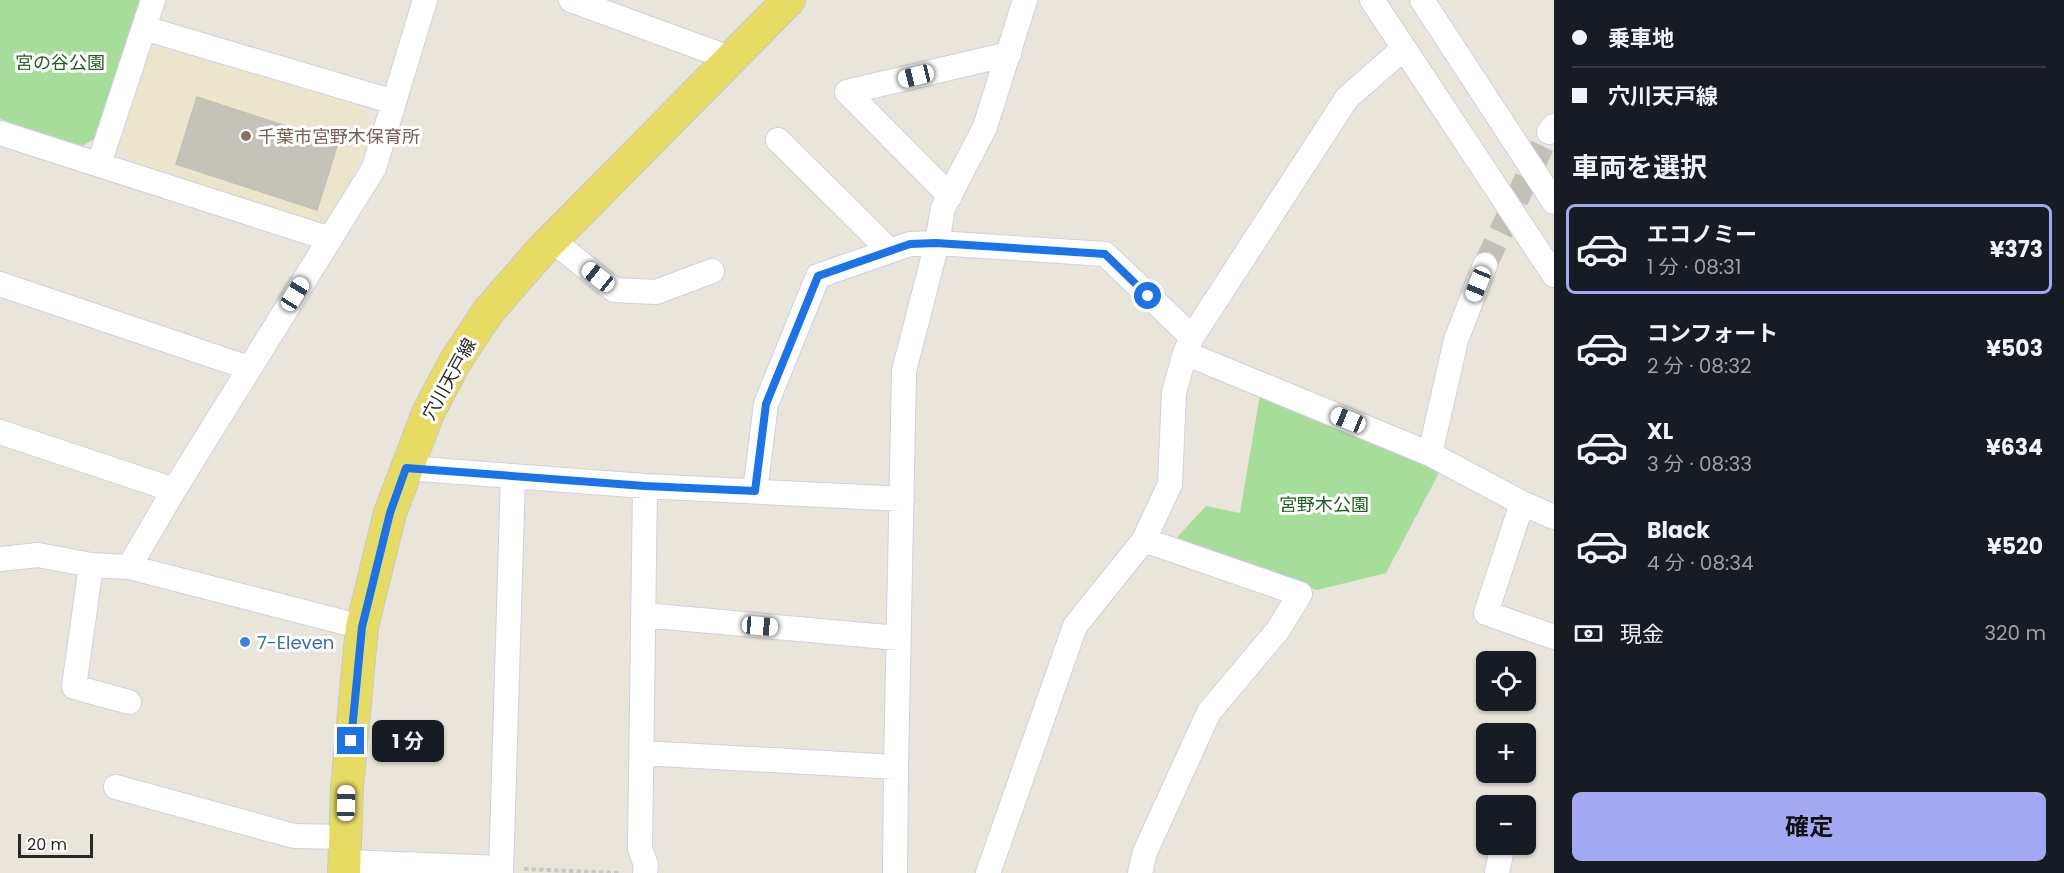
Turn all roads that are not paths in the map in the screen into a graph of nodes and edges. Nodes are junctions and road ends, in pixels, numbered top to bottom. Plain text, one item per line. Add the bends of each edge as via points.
1 (153, 0) edge
2 (424, 0) edge
3 (571, 0) edge
4 (789, 0) edge
5 (1025, 0) edge
6 (1372, 0) edge
7 (1422, 0) edge
8 (606, 6) edge
9 (144, 28) junction
10 (1404, 48) junction
11 (1009, 54) junction
12 (732, 59) junction
13 (394, 102) junction
14 (0, 133) edge
15 (778, 140) dead end
16 (99, 164) junction
17 (950, 196) junction
18 (1554, 201) edge
19 (330, 239) junction
20 (552, 240) junction
21 (936, 243) junction
22 (890, 251) junction
23 (1485, 265) tunnel mouth
24 (712, 271) dead end
25 (1554, 275) edge
26 (0, 284) edge
27 (1188, 345) junction
28 (249, 368) junction
29 (0, 432) edge
30 (1430, 454) junction
31 (406, 468) junction
32 (513, 476) junction
33 (645, 486) junction
34 (174, 490) junction
35 (755, 491) junction
36 (902, 499) junction
37 (1522, 503) junction
38 (1554, 517) edge
39 (1144, 540) junction
40 (0, 559) edge
41 (91, 565) junction
42 (129, 567) junction
43 (644, 615) junction
44 (362, 627) junction
45 (1554, 637) edge
46 (898, 638) junction
47 (129, 702) dead end
48 (643, 753) junction
49 (896, 767) junction
50 (116, 787) dead end
51 (1501, 855) edge
52 (345, 857) edge
53 (501, 870) edge
54 (649, 870) edge
55 (895, 873) edge
56 (988, 873) edge
57 (1140, 873) edge
58 (1497, 873) edge

1 - 9 street
2 - 13 street
3 - 8 street
4 - 12 main road, 穴川天戸線
5 - 11 street
6 - 10 street
7 - 18 street
8 - 12 street
9 - 13 street
9 - 16 street
10 - 25 street
10 - 27 street via 1347,98
11 - 17 street via 985,127
11 - 17 street via 847,92
12 - 20 main road, 穴川天戸線
13 - 19 street via 374,168
14 - 16 street
15 - 22 street
16 - 19 street
17 - 21 street via 943,208
19 - 28 street
20 - 24 street via 614,290 656,292
20 - 31 main road, 穴川天戸線 via 488,313 455,362 428,413
21 - 22 street via 910,244
21 - 27 street via 1105,254
21 - 36 street via 904,371
22 - 35 street via 818,276 766,404
23 - 30 street via 1456,340
26 - 28 street
27 - 30 street
27 - 39 street via 1174,393 1170,484
28 - 34 street
29 - 34 street
30 - 37 street
31 - 32 street
31 - 44 main road, 穴川天戸線 via 390,513
32 - 33 street
32 - 53 street
33 - 35 street
33 - 43 street
34 - 42 street
35 - 36 street
36 - 46 street
37 - 38 street
37 - 45 street via 1486,614
39 - 56 street via 1075,626
39 - 57 street via 1300,594 1278,630 1209,712 1145,852
40 - 41 street via 38,555
41 - 42 street
41 - 47 street via 74,687
42 - 44 street
43 - 46 street
43 - 48 street
44 - 52 main road, 穴川天戸線 via 347,787
46 - 49 street
48 - 49 street
48 - 54 street via 640,849
49 - 55 street
50 - 52 street via 294,836
51 - 58 street
52 - 53 street

